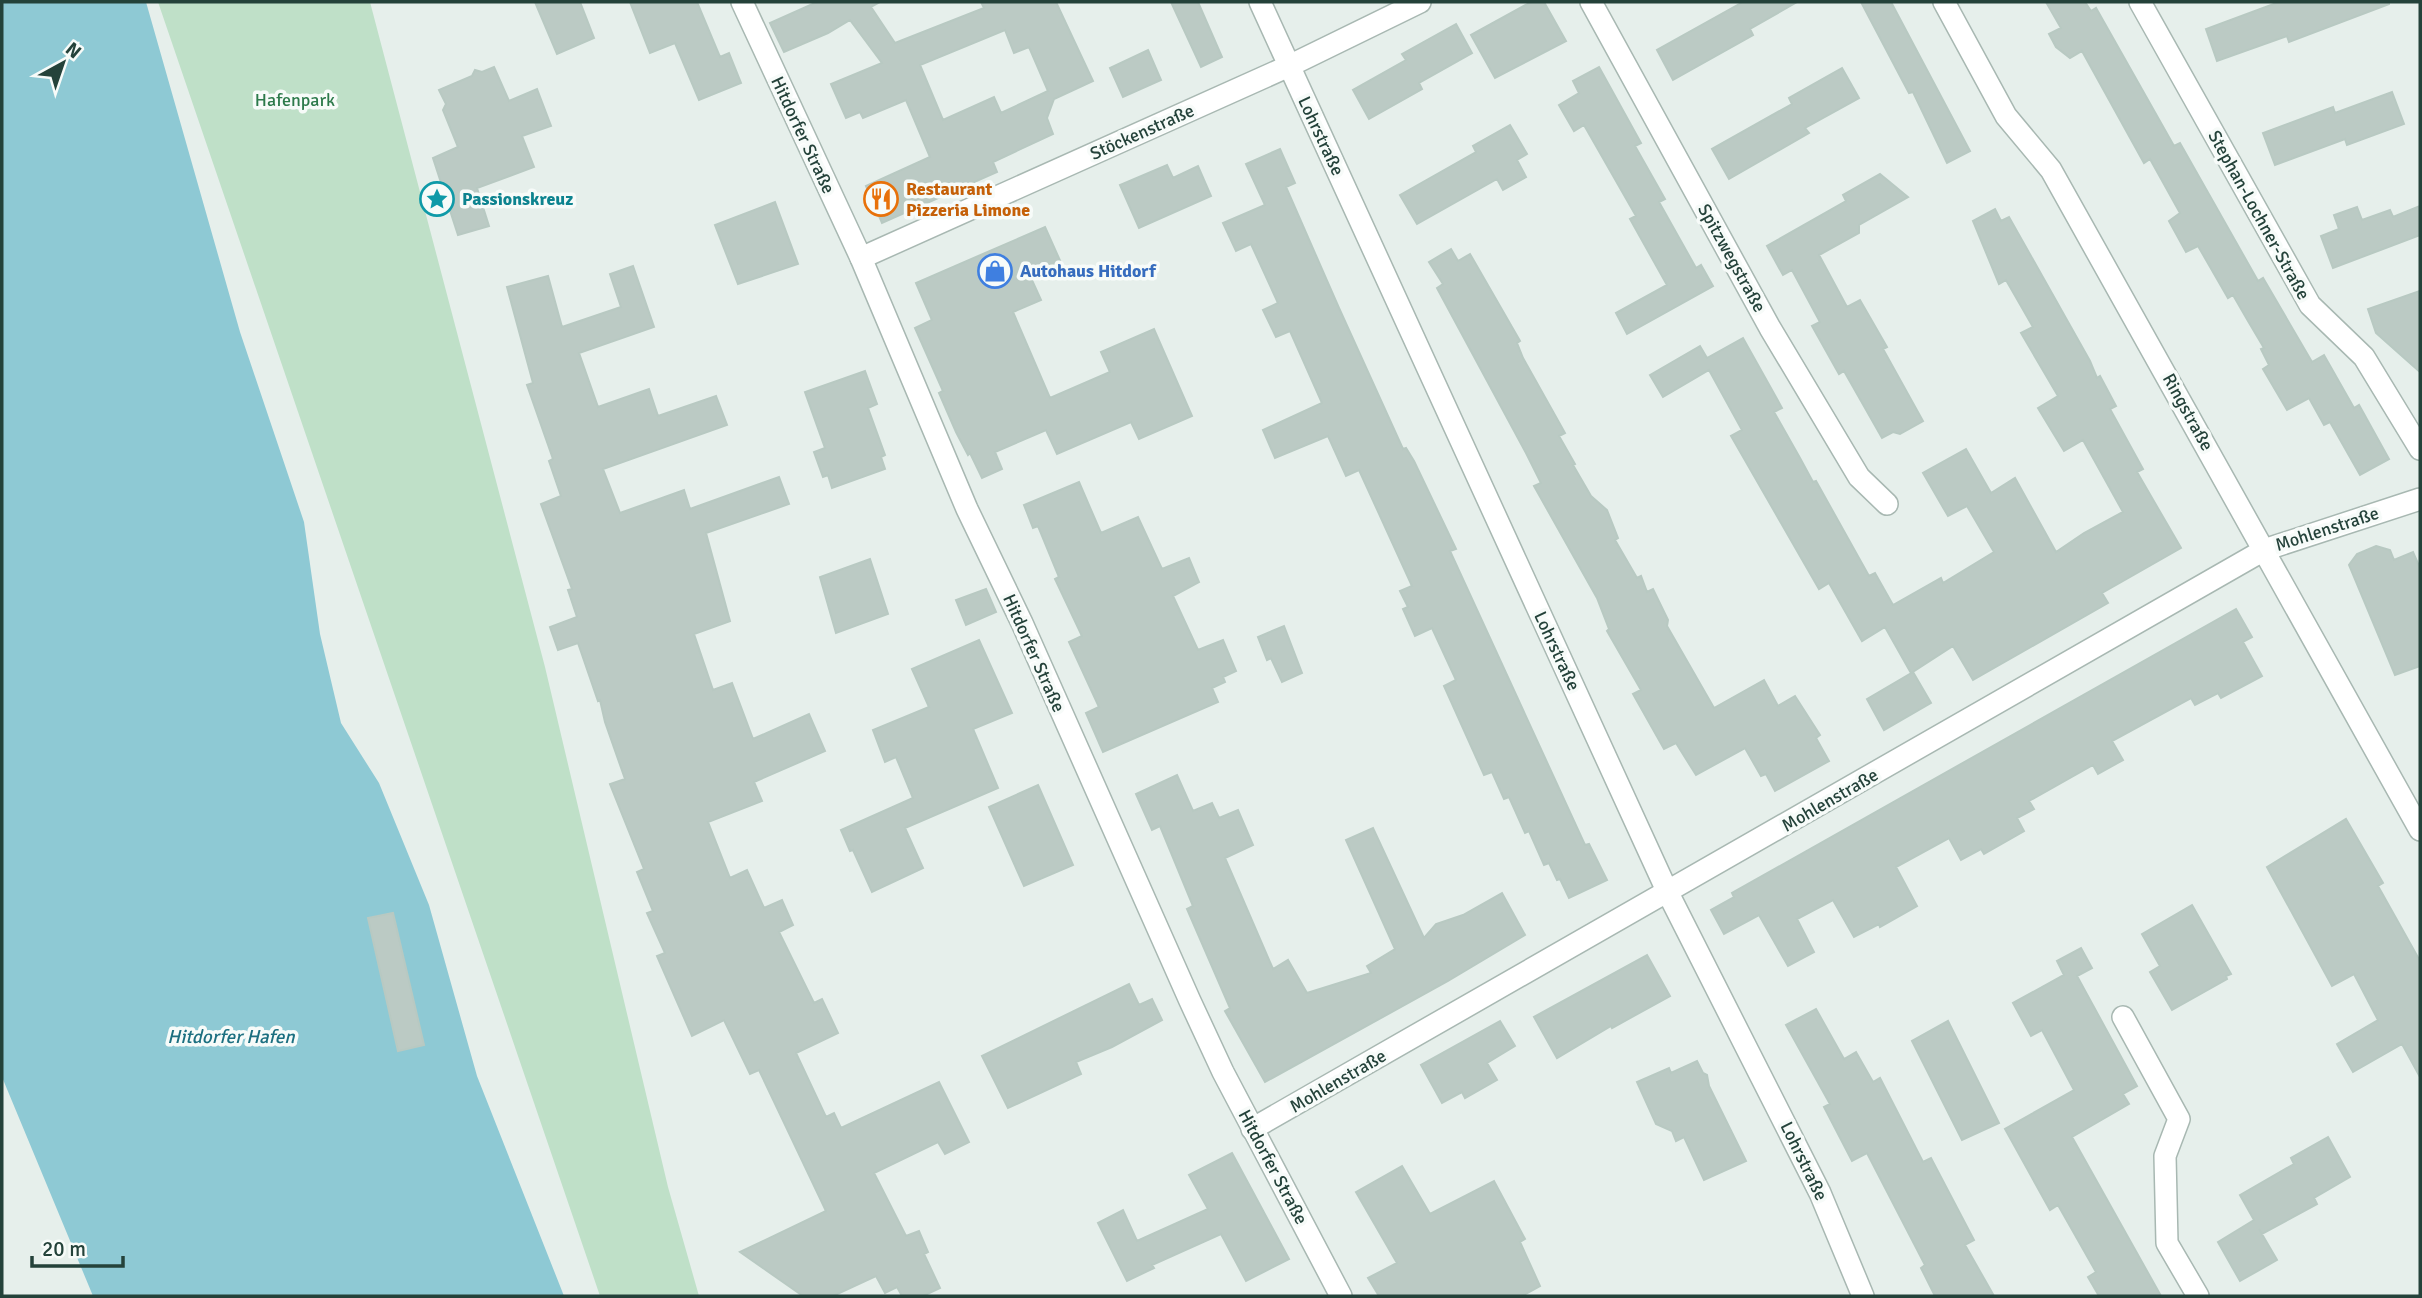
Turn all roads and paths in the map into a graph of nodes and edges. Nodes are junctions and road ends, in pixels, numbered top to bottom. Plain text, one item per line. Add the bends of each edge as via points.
1 (742, 2) edge
2 (1260, 2) edge
3 (1420, 2) edge
4 (1591, 2) edge
5 (1944, 2) edge
6 (2140, 2) edge
7 (1289, 66) junction
8 (861, 258) junction
9 (2420, 449) edge
10 (2420, 499) edge
11 (1887, 504) dead end
12 (2264, 550) junction
13 (2420, 831) edge
14 (1668, 893) junction
15 (2123, 1017) dead end
16 (1252, 1129) junction
17 (1341, 1296) edge
18 (1863, 1296) edge
19 (2198, 1296) edge

1 - 8 street, Hitdorfer Straße
2 - 7 street, Lohrstraße
3 - 7 street, Stöckenstraße
4 - 11 street, Spitzwegstraße via 1770,328 1859,477
5 - 12 street, Ringstraße via 2006,116 2051,170
6 - 9 street, Stephan-Lochner-Straße via 2310,305 2364,356
7 - 8 street, Stöckenstraße
7 - 14 street, Lohrstraße
8 - 16 street, Hitdorfer Straße via 967,509 1175,970
10 - 12 street, Mohlenstraße
12 - 13 street, Ringstraße
12 - 14 street, Mohlenstraße
14 - 16 street, Mohlenstraße
14 - 18 street, Lohrstraße via 1820,1193
15 - 19 street via 2179,1119 2165,1156 2167,1243
16 - 17 street, Hitdorfer Straße

